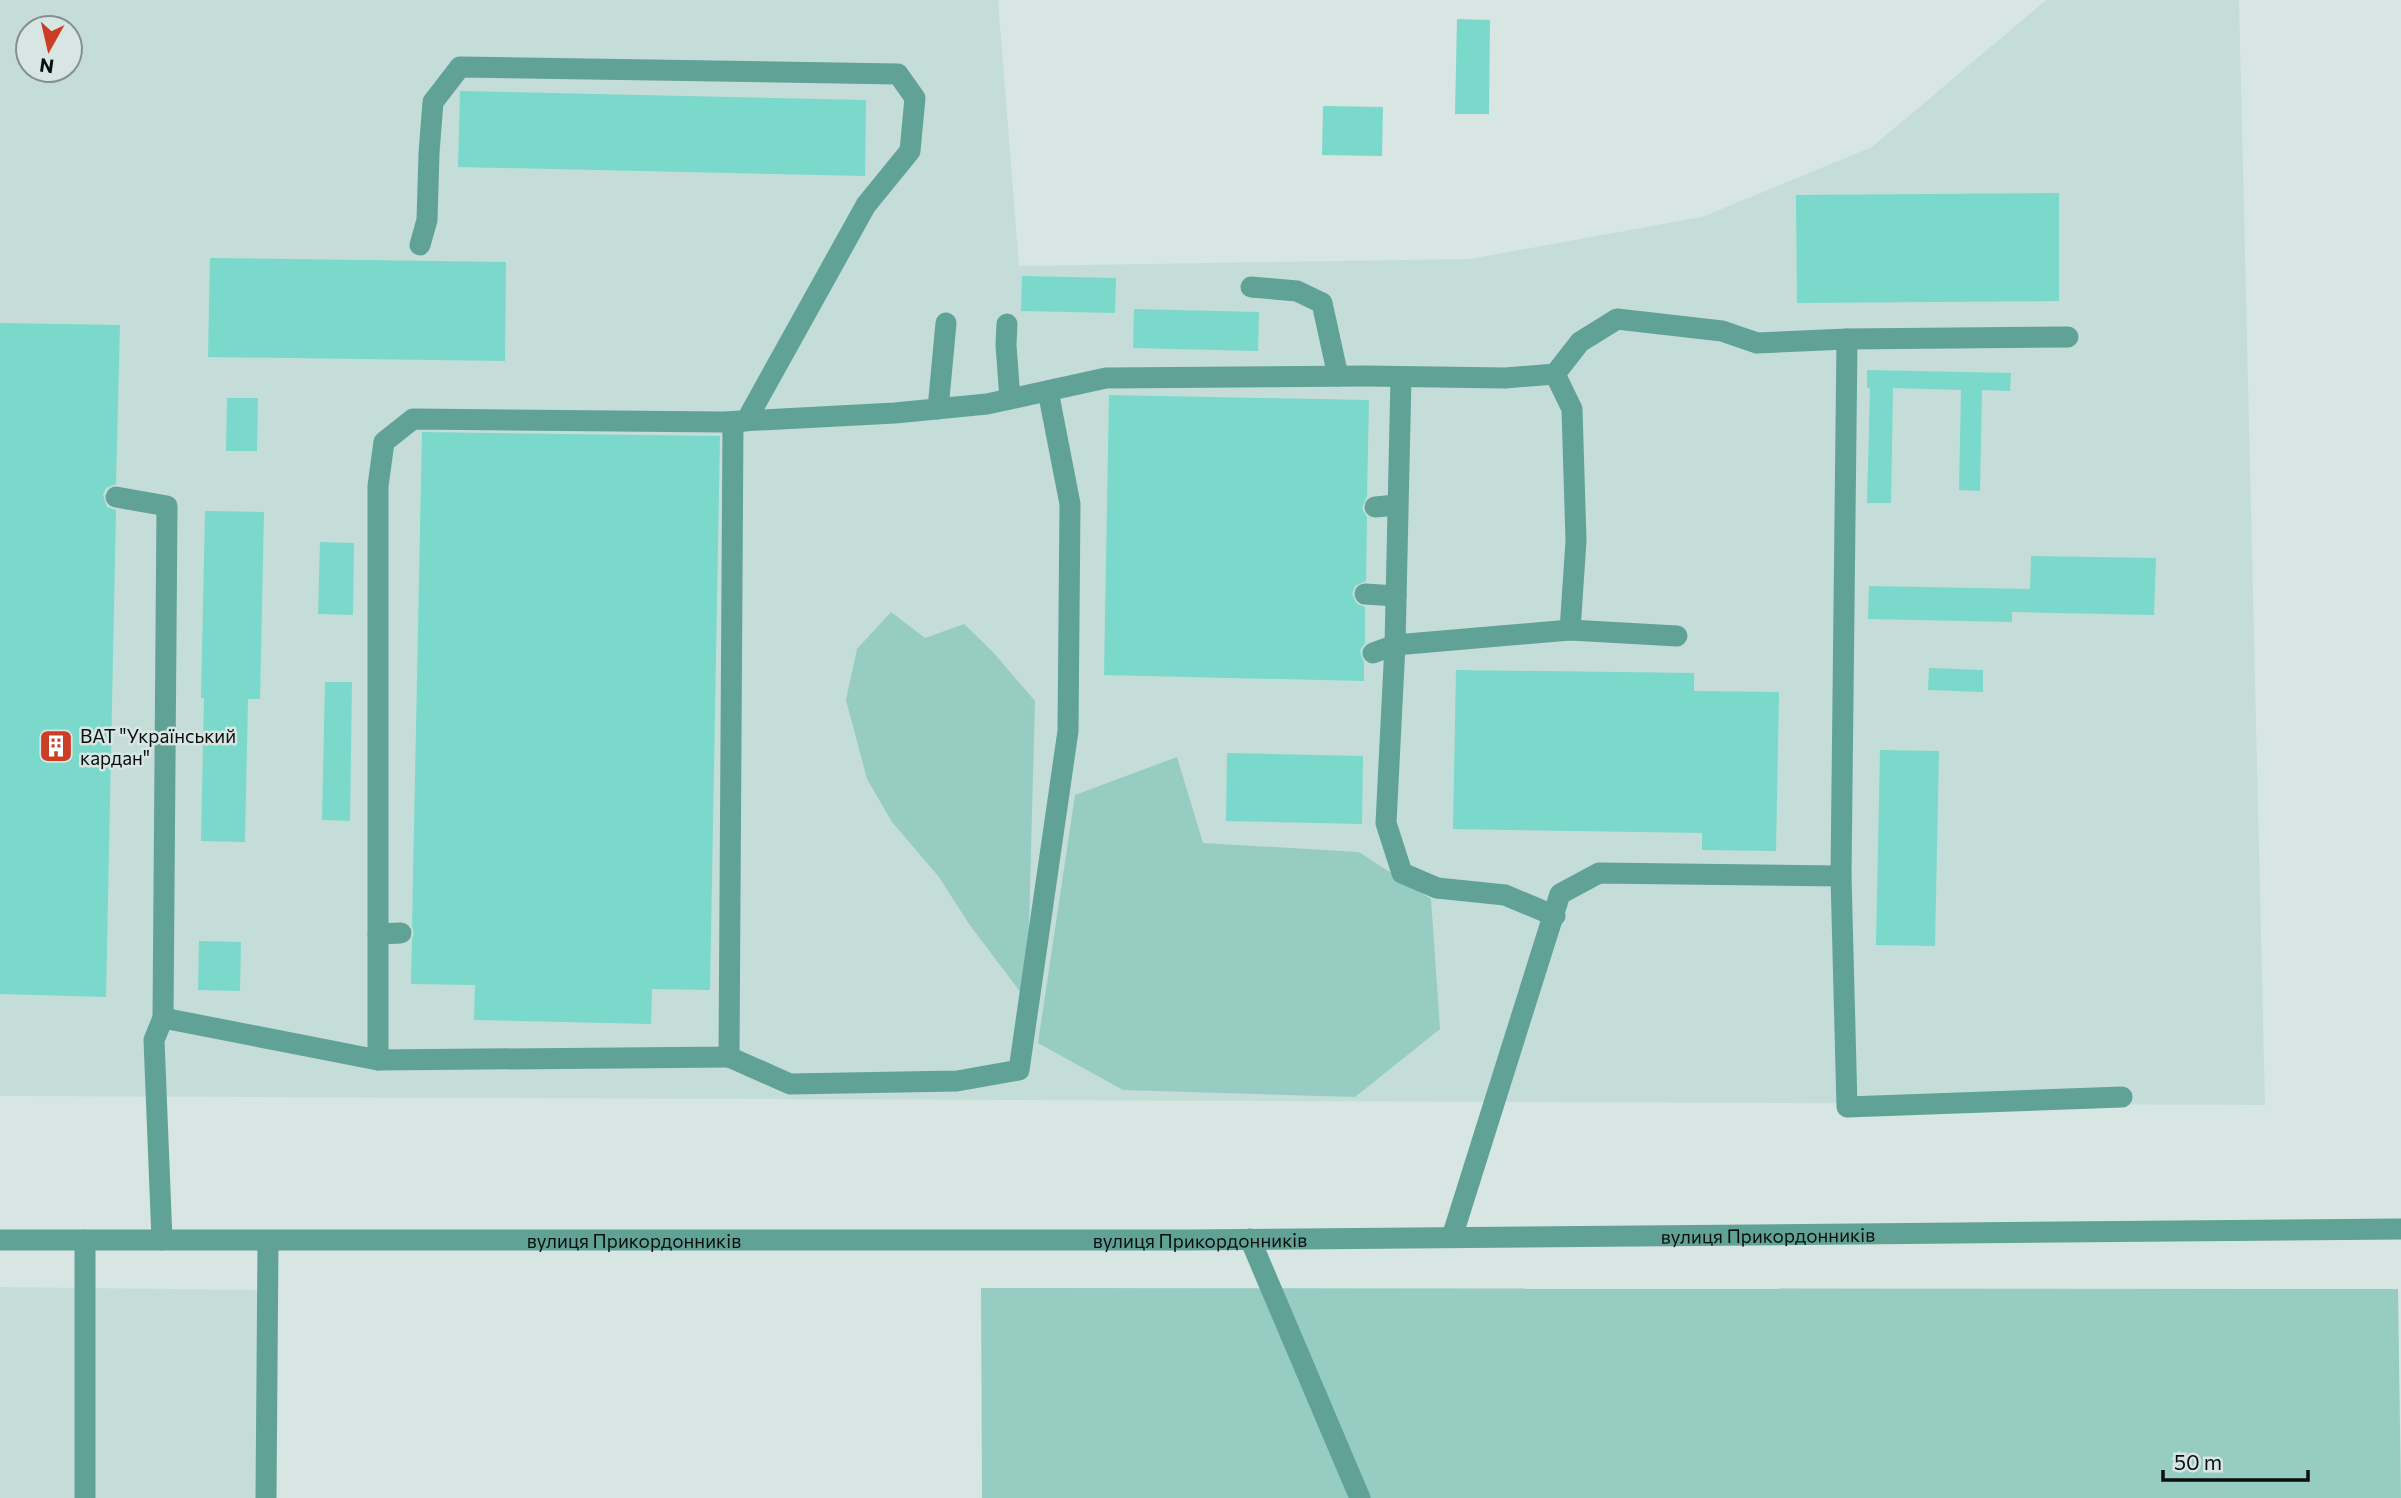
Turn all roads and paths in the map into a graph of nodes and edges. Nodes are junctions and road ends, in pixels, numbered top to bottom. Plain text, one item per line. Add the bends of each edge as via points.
1 (420, 245) dead end
2 (1251, 287) dead end
3 (946, 323) dead end
4 (1007, 324) dead end
5 (2068, 337) dead end
6 (1847, 339) junction
7 (1555, 373) junction
8 (1338, 376) junction
9 (1401, 377) junction
10 (1048, 391) junction
11 (1010, 399) junction
12 (938, 409) junction
13 (739, 421) junction
14 (116, 497) dead end
15 (1397, 505) junction
16 (1375, 507) dead end
17 (1366, 594) dead end
18 (1396, 596) junction
19 (1570, 630) junction
20 (1677, 636) dead end
21 (1395, 645) junction
22 (1373, 653) dead end
23 (1841, 876) junction
24 (1555, 916) junction
25 (401, 933) dead end
26 (378, 934) junction
27 (163, 1018) junction
28 (729, 1057) junction
29 (378, 1059) junction
30 (2123, 1097) dead end
31 (2401, 1229) edge
32 (1452, 1237) junction
33 (1250, 1239) junction
34 (0, 1240) edge
35 (85, 1240) junction
36 (162, 1240) junction
37 (268, 1241) junction
38 (85, 1498) edge
39 (266, 1498) edge
40 (1360, 1498) edge

1 - 13 street via 427,220 433,102 460,67 898,74 915,99 910,151 866,205
2 - 8 street via 1297,291 1322,303
3 - 12 street
4 - 11 street
5 - 6 street
6 - 7 street via 1757,343 1722,331 1617,319 1580,342
6 - 23 street
7 - 9 street via 1505,378
7 - 19 street via 1572,409 1576,541
8 - 9 street
8 - 10 street via 1106,378
9 - 15 street via 1390,454
10 - 11 street
10 - 28 street via 1070,504 1068,731 1019,1070 957,1081 790,1084
11 - 12 street
12 - 13 street
13 - 26 street via 413,419 384,442 378,486
13 - 28 street
14 - 27 street via 167,506
15 - 16 street
15 - 18 street
17 - 18 street
18 - 21 street
19 - 20 street
19 - 21 street
21 - 22 street
21 - 24 street via 1386,823 1402,873 1437,888 1505,895
23 - 24 street via 1599,873 1560,894
23 - 30 street via 1847,1107
24 - 32 street
25 - 26 street
26 - 29 street
27 - 29 street
27 - 36 street via 153,1040
28 - 29 street
31 - 32 street, вулиця Прикордонників
32 - 33 street, вулиця Прикордонників
33 - 37 street, вулиця Прикордонників
33 - 40 street
34 - 35 street, вулиця Прикордонників
35 - 36 street, вулиця Прикордонників
35 - 38 street
36 - 37 street, вулиця Прикордонників
37 - 39 street

